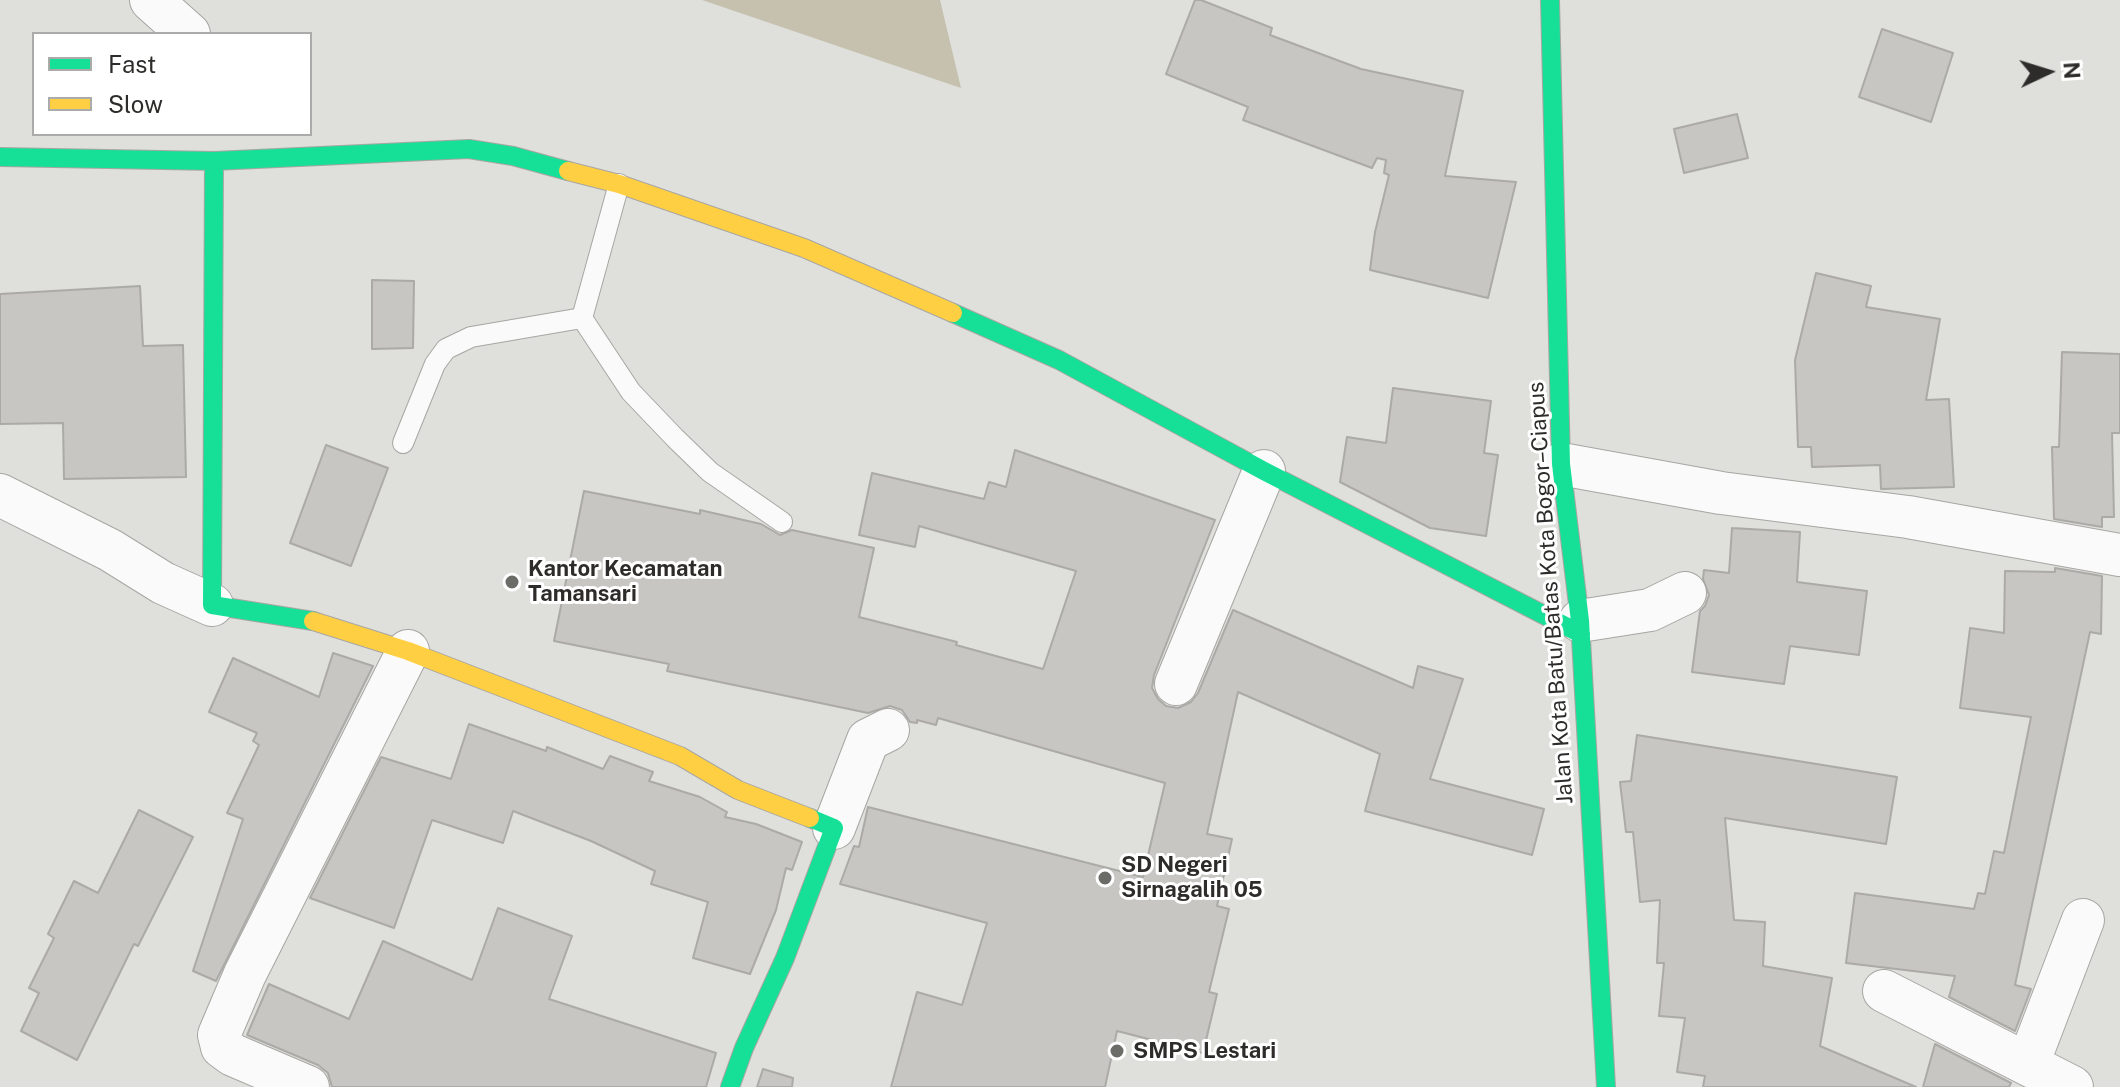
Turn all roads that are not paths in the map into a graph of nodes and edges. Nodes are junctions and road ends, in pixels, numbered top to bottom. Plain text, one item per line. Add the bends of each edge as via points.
1 (151, 0) edge
2 (1550, 0) edge
3 (187, 32) edge
4 (312, 144) edge
5 (0, 157) edge
6 (214, 161) junction
7 (619, 184) junction
8 (582, 318) junction
9 (403, 443) dead end
10 (1561, 464) junction
11 (1264, 471) junction
12 (0, 495) edge
13 (782, 522) dead end
14 (2120, 555) edge
15 (1685, 593) dead end
16 (212, 605) junction
17 (1580, 628) junction
18 (408, 651) junction
19 (1176, 684) dead end
20 (888, 730) dead end
21 (834, 828) junction
22 (2083, 920) dead end
23 (1884, 991) dead end
24 (2028, 1064) junction
25 (308, 1087) edge
26 (730, 1087) edge
27 (1606, 1087) edge
28 (2072, 1087) edge

1 - 3 street
2 - 10 street, Jalan Kota Batu/Batas Kota Bogor–Ciapus
4 - 6 street
4 - 7 street via 469,149
5 - 6 street
6 - 16 street
7 - 8 lane
7 - 11 street via 804,248 1059,360
8 - 9 lane via 471,337 446,349
8 - 13 lane via 631,392 675,438 710,472
10 - 14 street
10 - 17 street, Jalan Kota Batu/Batas Kota Bogor–Ciapus
11 - 17 street
11 - 19 street
12 - 16 street
15 - 17 street via 1650,610
16 - 18 street via 307,619
17 - 27 street, Jalan Kota Batu/Batas Kota Bogor–Ciapus
18 - 21 street via 680,756 738,790
18 - 25 street via 219,1035 222,1047 233,1055
20 - 21 street via 868,740
21 - 26 street
22 - 24 street
23 - 24 street
24 - 28 street

